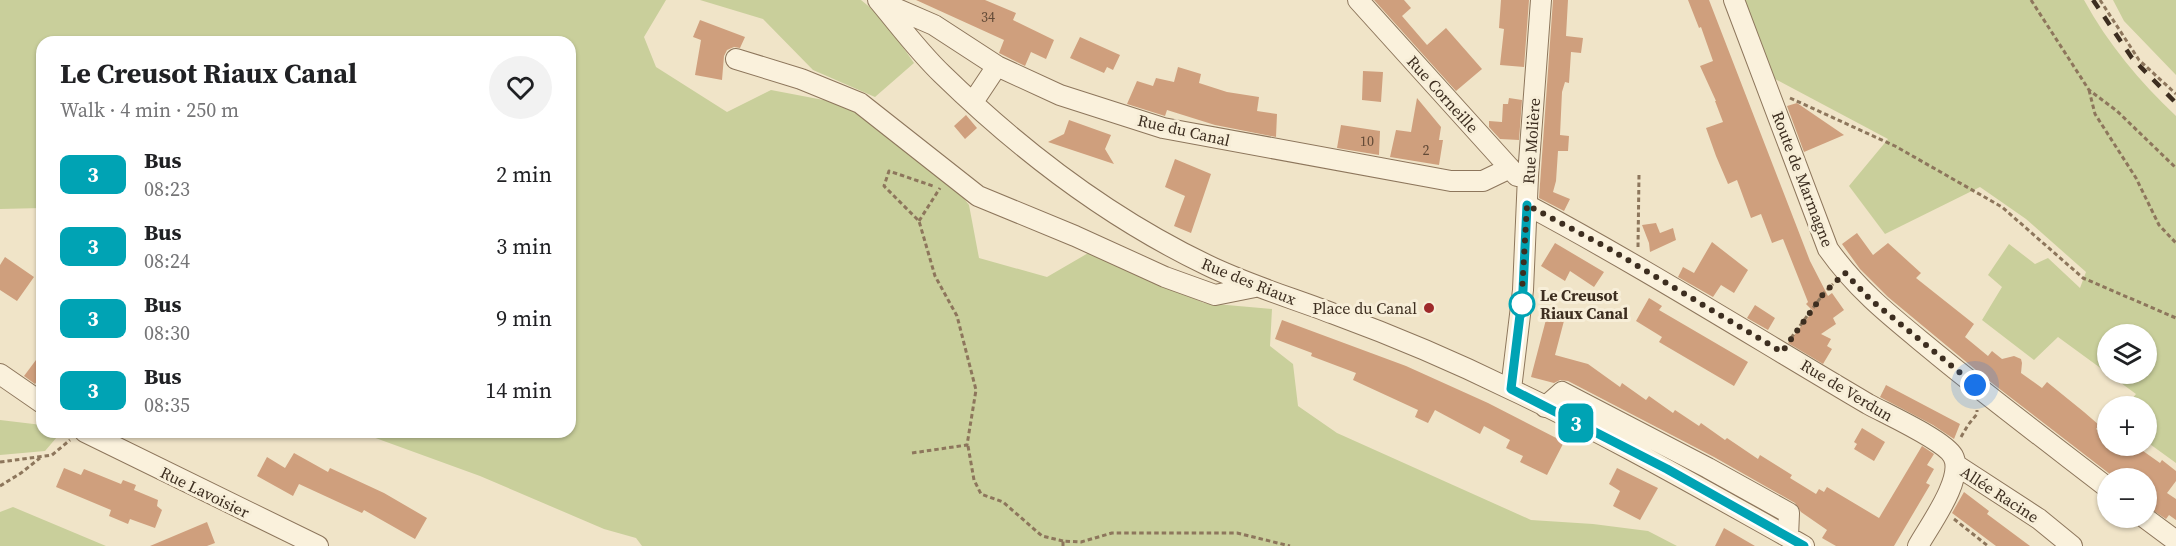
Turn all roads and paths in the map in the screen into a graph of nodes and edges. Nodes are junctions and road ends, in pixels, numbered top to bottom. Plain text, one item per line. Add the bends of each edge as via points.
1 (878, 0) edge
2 (1358, 0) edge
3 (1541, 0) edge
4 (1734, 0) edge
5 (2031, 0) edge
6 (2100, 0) edge
7 (736, 59) dead end
8 (997, 66) junction
9 (1769, 88) junction
10 (2089, 90) junction
11 (2176, 94) edge
12 (973, 102) junction
13 (1510, 168) junction
14 (2176, 168) edge
15 (1639, 174) dead end
16 (940, 188) junction
17 (949, 190) dead end
18 (1527, 196) junction
19 (919, 221) junction
20 (2176, 243) edge
21 (1638, 265) junction
22 (1845, 273) junction
23 (1255, 287) junction
24 (2176, 318) edge
25 (1782, 352) junction
26 (0, 374) edge
27 (1511, 389) junction
28 (1985, 394) junction
29 (36, 399) edge
30 (79, 438) edge
31 (86, 438) edge
32 (968, 445) junction
33 (912, 453) dead end
34 (41, 457) junction
35 (1954, 460) junction
36 (0, 462) edge
37 (2097, 480) edge
38 (0, 486) edge
39 (1940, 508) junction
40 (2157, 527) edge
41 (1063, 541) junction
42 (2176, 541) edge
43 (1796, 542) edge
44 (318, 546) edge
45 (1064, 546) edge
46 (1290, 546) edge
47 (1918, 546) edge
48 (1988, 546) edge
49 (2072, 546) edge

1 - 8 street, Rue du Canal via 934,25
1 - 12 street, Rue des Riaux via 940,73
2 - 13 street, Rue Corneille
3 - 18 street, Rue Molière
4 - 9 street, Route de Marmagne
5 - 10 path
6 - 11 path via 2139,60
7 - 23 street via 801,79 860,104 978,196 1215,295
8 - 12 street
8 - 13 street, Rue du Canal via 1060,95 1163,128 1451,180 1483,182
9 - 22 street, Route de Marmagne via 1828,249
9 - 24 path via 1895,146 2002,207 2083,278
10 - 14 path
10 - 20 path via 2095,114 2136,178 2159,225
12 - 23 street, Rue des Riaux via 1060,176 1154,238
13 - 18 street, Rue Corneille
15 - 21 path
16 - 17 path
16 - 19 path
16 - 19 path via 889,171 884,186
18 - 21 street, Rue de Verdun
18 - 27 street, Rue Molière via 1523,290
19 - 32 path via 935,276 957,316 976,390
21 - 25 street, Rue de Verdun
22 - 25 path via 1824,293
22 - 28 street, Route de Marmagne via 1871,300
23 - 27 street, Rue des Riaux via 1374,329
25 - 35 street, Rue de Verdun via 1939,444
26 - 29 street
27 - 43 street, Rue des Riaux via 1667,469
28 - 35 path via 1976,406 1977,414 1968,424
28 - 37 street, Route de Marmagne
30 - 34 path via 52,455
31 - 44 street, Rue Lavoisier
32 - 33 path
32 - 41 path via 974,480 981,494 1003,502 1042,536
34 - 36 path
34 - 38 path
35 - 39 street via 1954,479
35 - 49 street, Allée Racine
39 - 47 street
39 - 48 path
40 - 42 street
41 - 45 path
41 - 46 path via 1081,542 1112,533 1237,533

